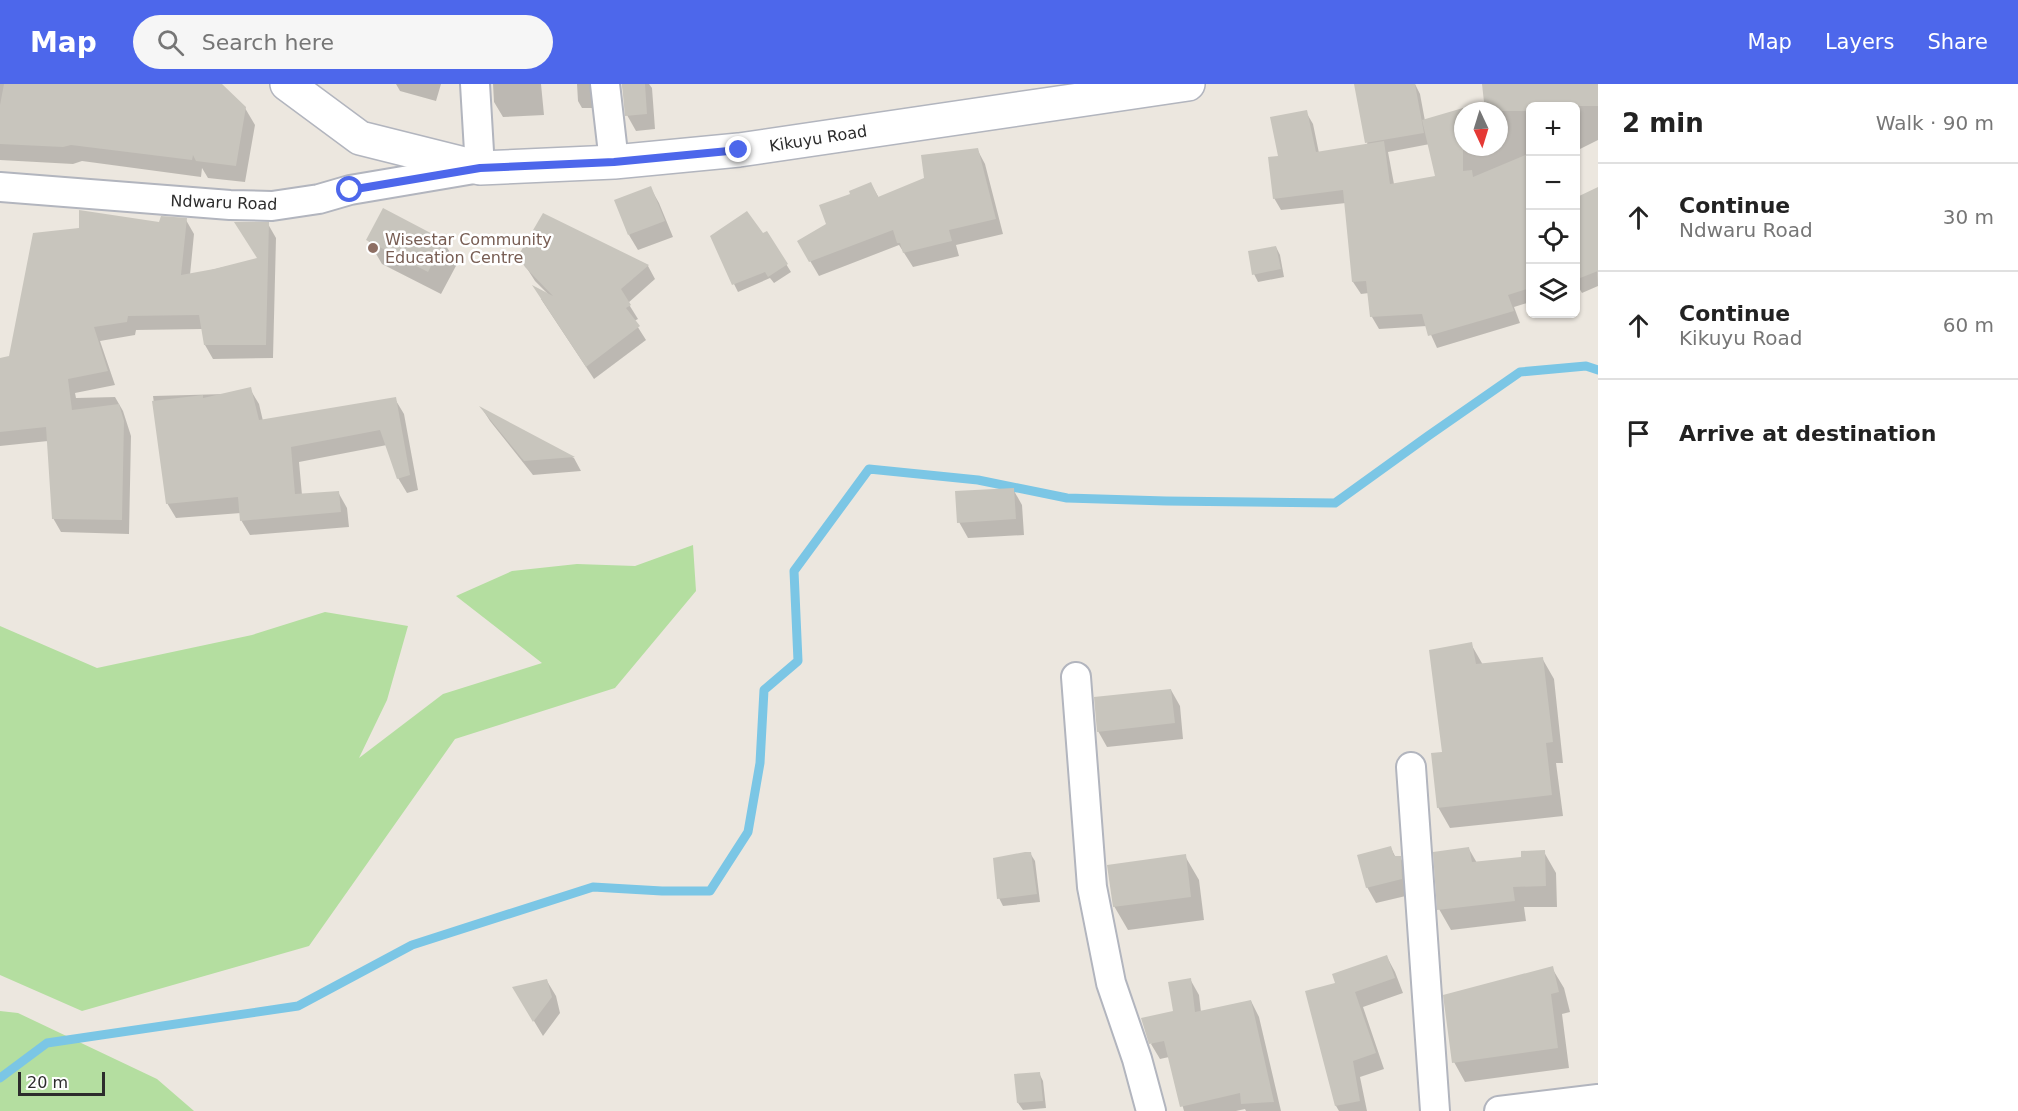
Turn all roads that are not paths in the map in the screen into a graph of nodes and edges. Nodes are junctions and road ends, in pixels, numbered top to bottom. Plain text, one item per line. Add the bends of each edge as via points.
1 (287, 84) edge
2 (475, 84) edge
3 (605, 84) edge
4 (1188, 84) edge
5 (614, 162) junction
6 (480, 168) junction
7 (0, 188) edge
8 (1076, 676) dead end
9 (1410, 767) dead end
10 (1598, 1099) edge
11 (1151, 1111) edge
12 (1435, 1111) edge
13 (1499, 1111) edge

1 - 6 main road, Kikuyu Road via 360,138
2 - 6 street
3 - 5 street
4 - 5 main road, Kikuyu Road via 739,150
5 - 6 main road, Kikuyu Road
6 - 7 street, Ndwaru Road via 272,206
8 - 11 street via 1092,887 1111,983
9 - 12 street
10 - 13 street

